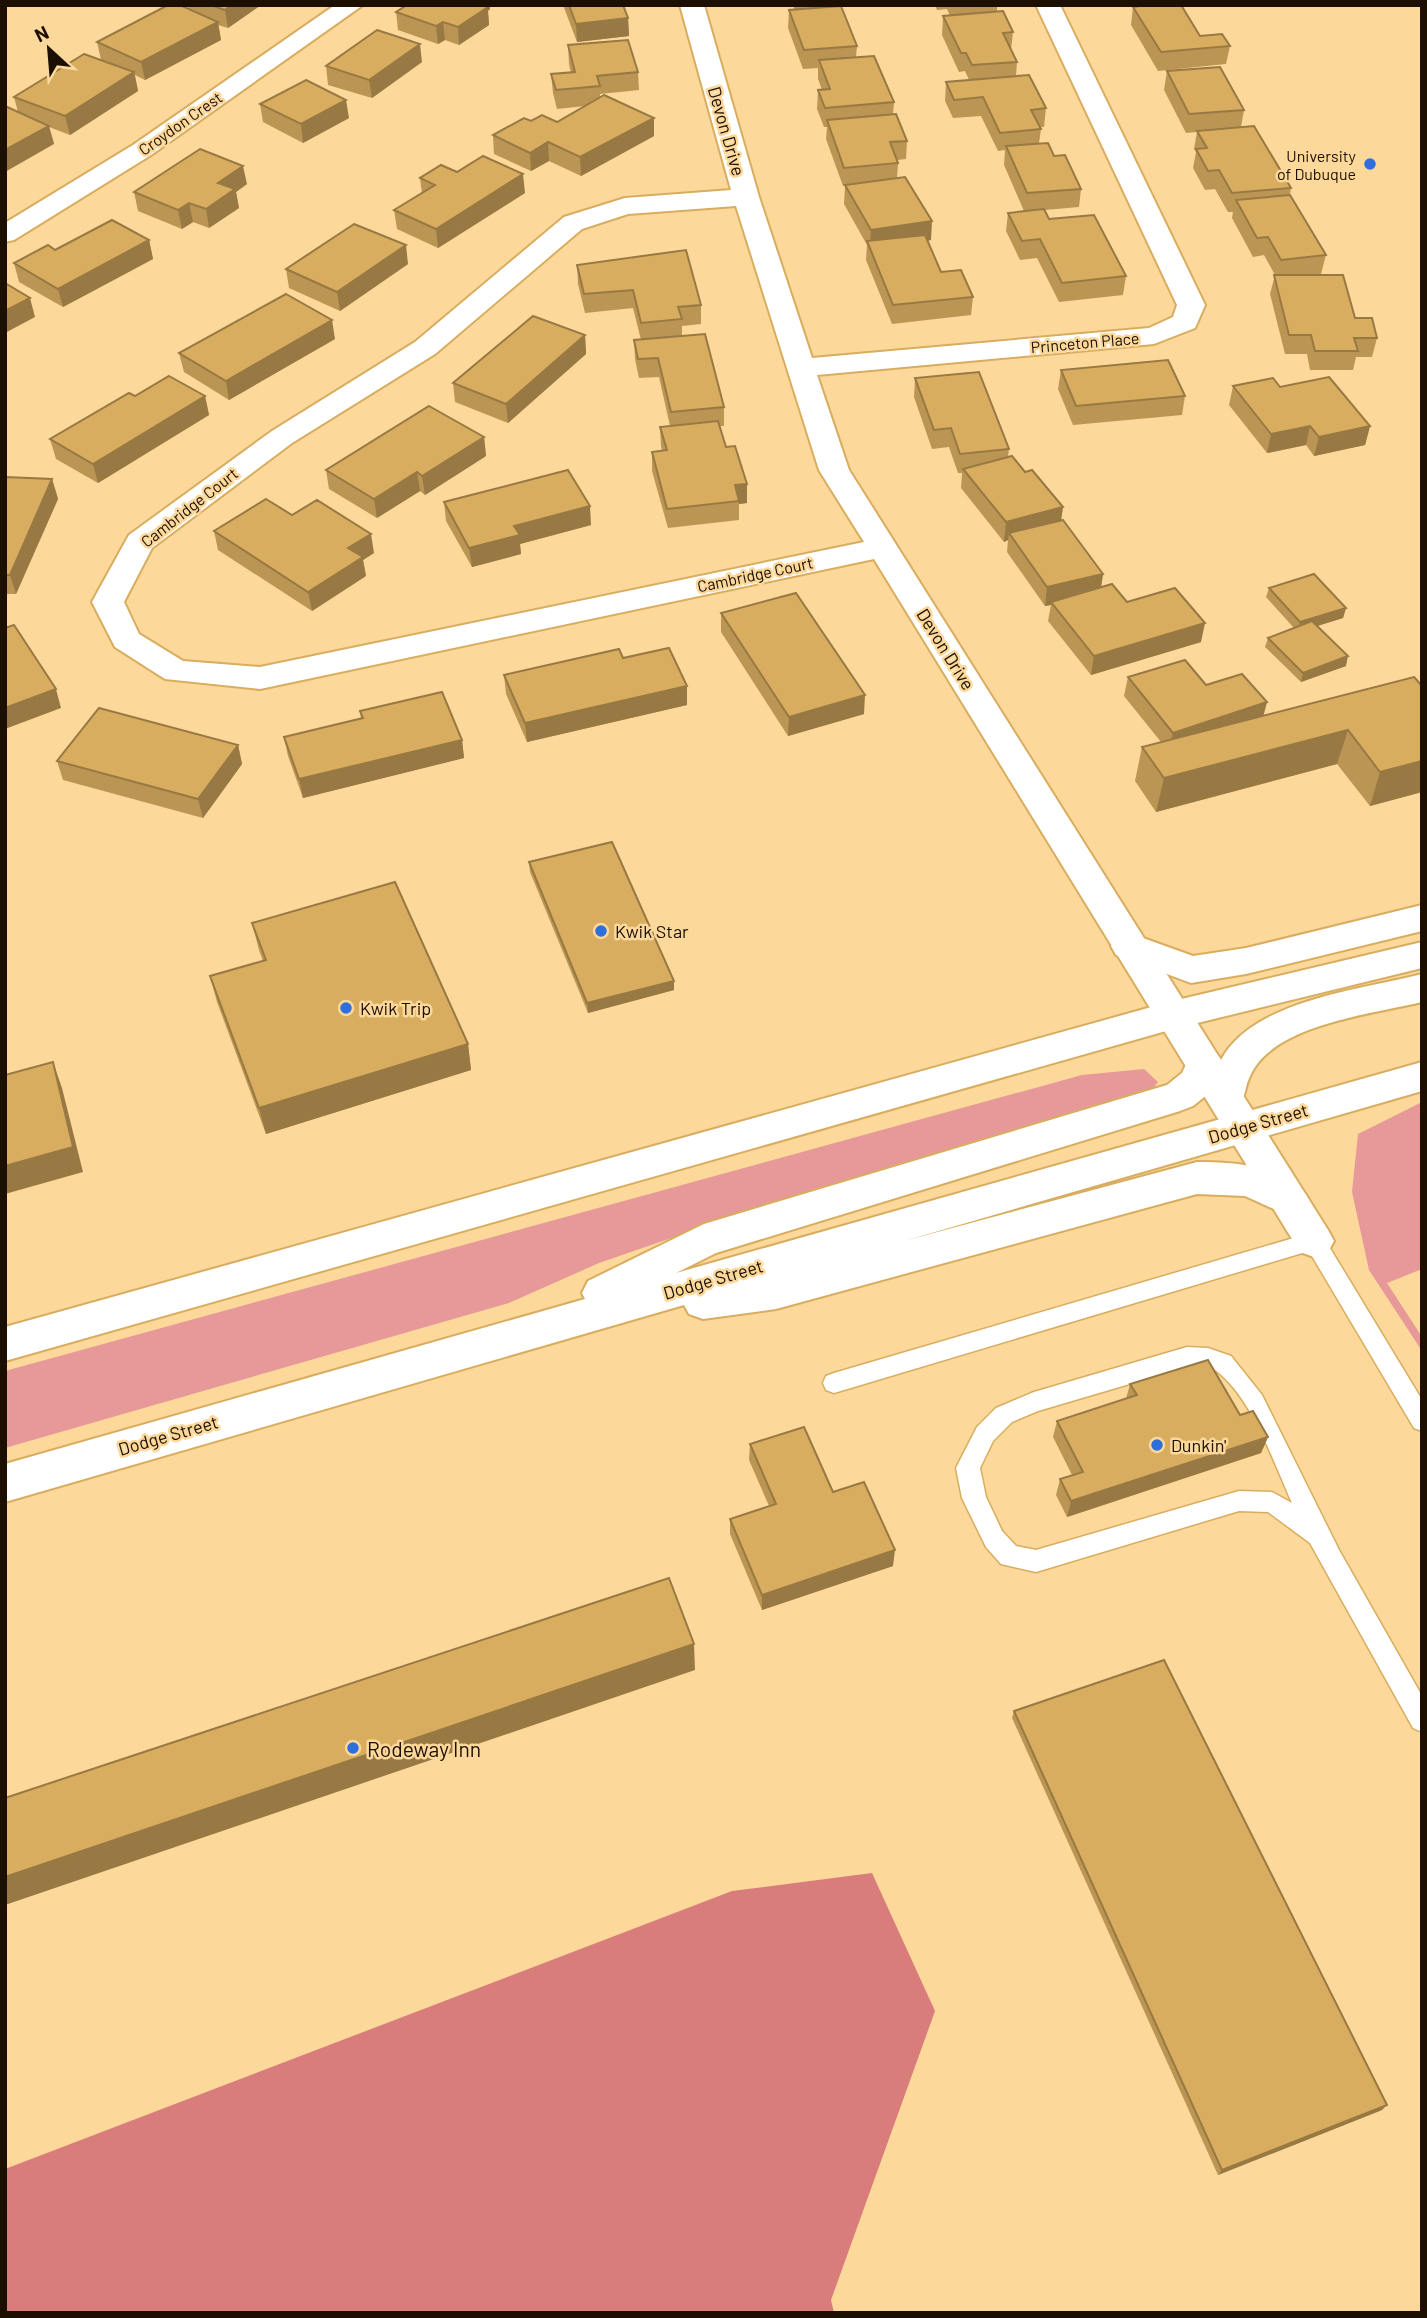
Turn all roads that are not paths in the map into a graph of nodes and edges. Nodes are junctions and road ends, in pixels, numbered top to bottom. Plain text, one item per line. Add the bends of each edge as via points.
1 (351, 5) edge
2 (692, 5) edge
3 (1048, 5) edge
4 (746, 197) junction
5 (5, 234) edge
6 (800, 368) junction
7 (883, 548) junction
8 (1422, 918) edge
9 (1129, 946) junction
10 (1422, 955) edge
11 (1422, 988) edge
12 (1173, 1015) junction
13 (1204, 1064) junction
14 (1422, 1076) edge
15 (1235, 1113) junction
16 (1289, 1200) junction
17 (1314, 1241) junction
18 (576, 1318) junction
19 (526, 1332) junction
20 (5, 1344) edge
21 (834, 1383) dead end
22 (1422, 1421) edge
23 (5, 1483) edge
24 (1318, 1535) junction
25 (1422, 1720) edge

1 - 5 main road, Croydon Crest via 142,150
2 - 4 main road, Devon Drive
3 - 6 main road, Princeton Place via 1192,305 1185,322 1154,336
4 - 6 main road, Devon Drive
4 - 7 main road, Cambridge Court via 625,206 573,223 425,348 282,437 139,542 108,602 126,640 176,671 260,678
6 - 7 main road, Devon Drive via 834,470
7 - 9 main road, Devon Drive
8 - 9 main road via 1191,970
9 - 12 main road, Devon Drive
10 - 12 main road
11 - 15 main road via 1274,1029 1252,1045 1228,1081
12 - 13 main road, Devon Drive
12 - 20 main road
13 - 15 main road, Devon Drive
13 - 19 main road via 1197,1082 1180,1096 704,1240
14 - 15 main road, Dodge Street
15 - 16 main road, Devon Drive
15 - 18 main road, Dodge Street
16 - 17 main road, Devon Drive
16 - 18 main road via 1269,1186 1245,1179 1197,1178 776,1292
17 - 21 lane
17 - 22 lane
18 - 19 main road, Dodge Street
19 - 23 main road, Dodge Street
24 - 24 lane via 1242,1383 1224,1363 1207,1356 1187,1357 1004,1415 985,1434 968,1468 975,1499 994,1539 1009,1556 1036,1561 1239,1501 1272,1502
24 - 25 lane

